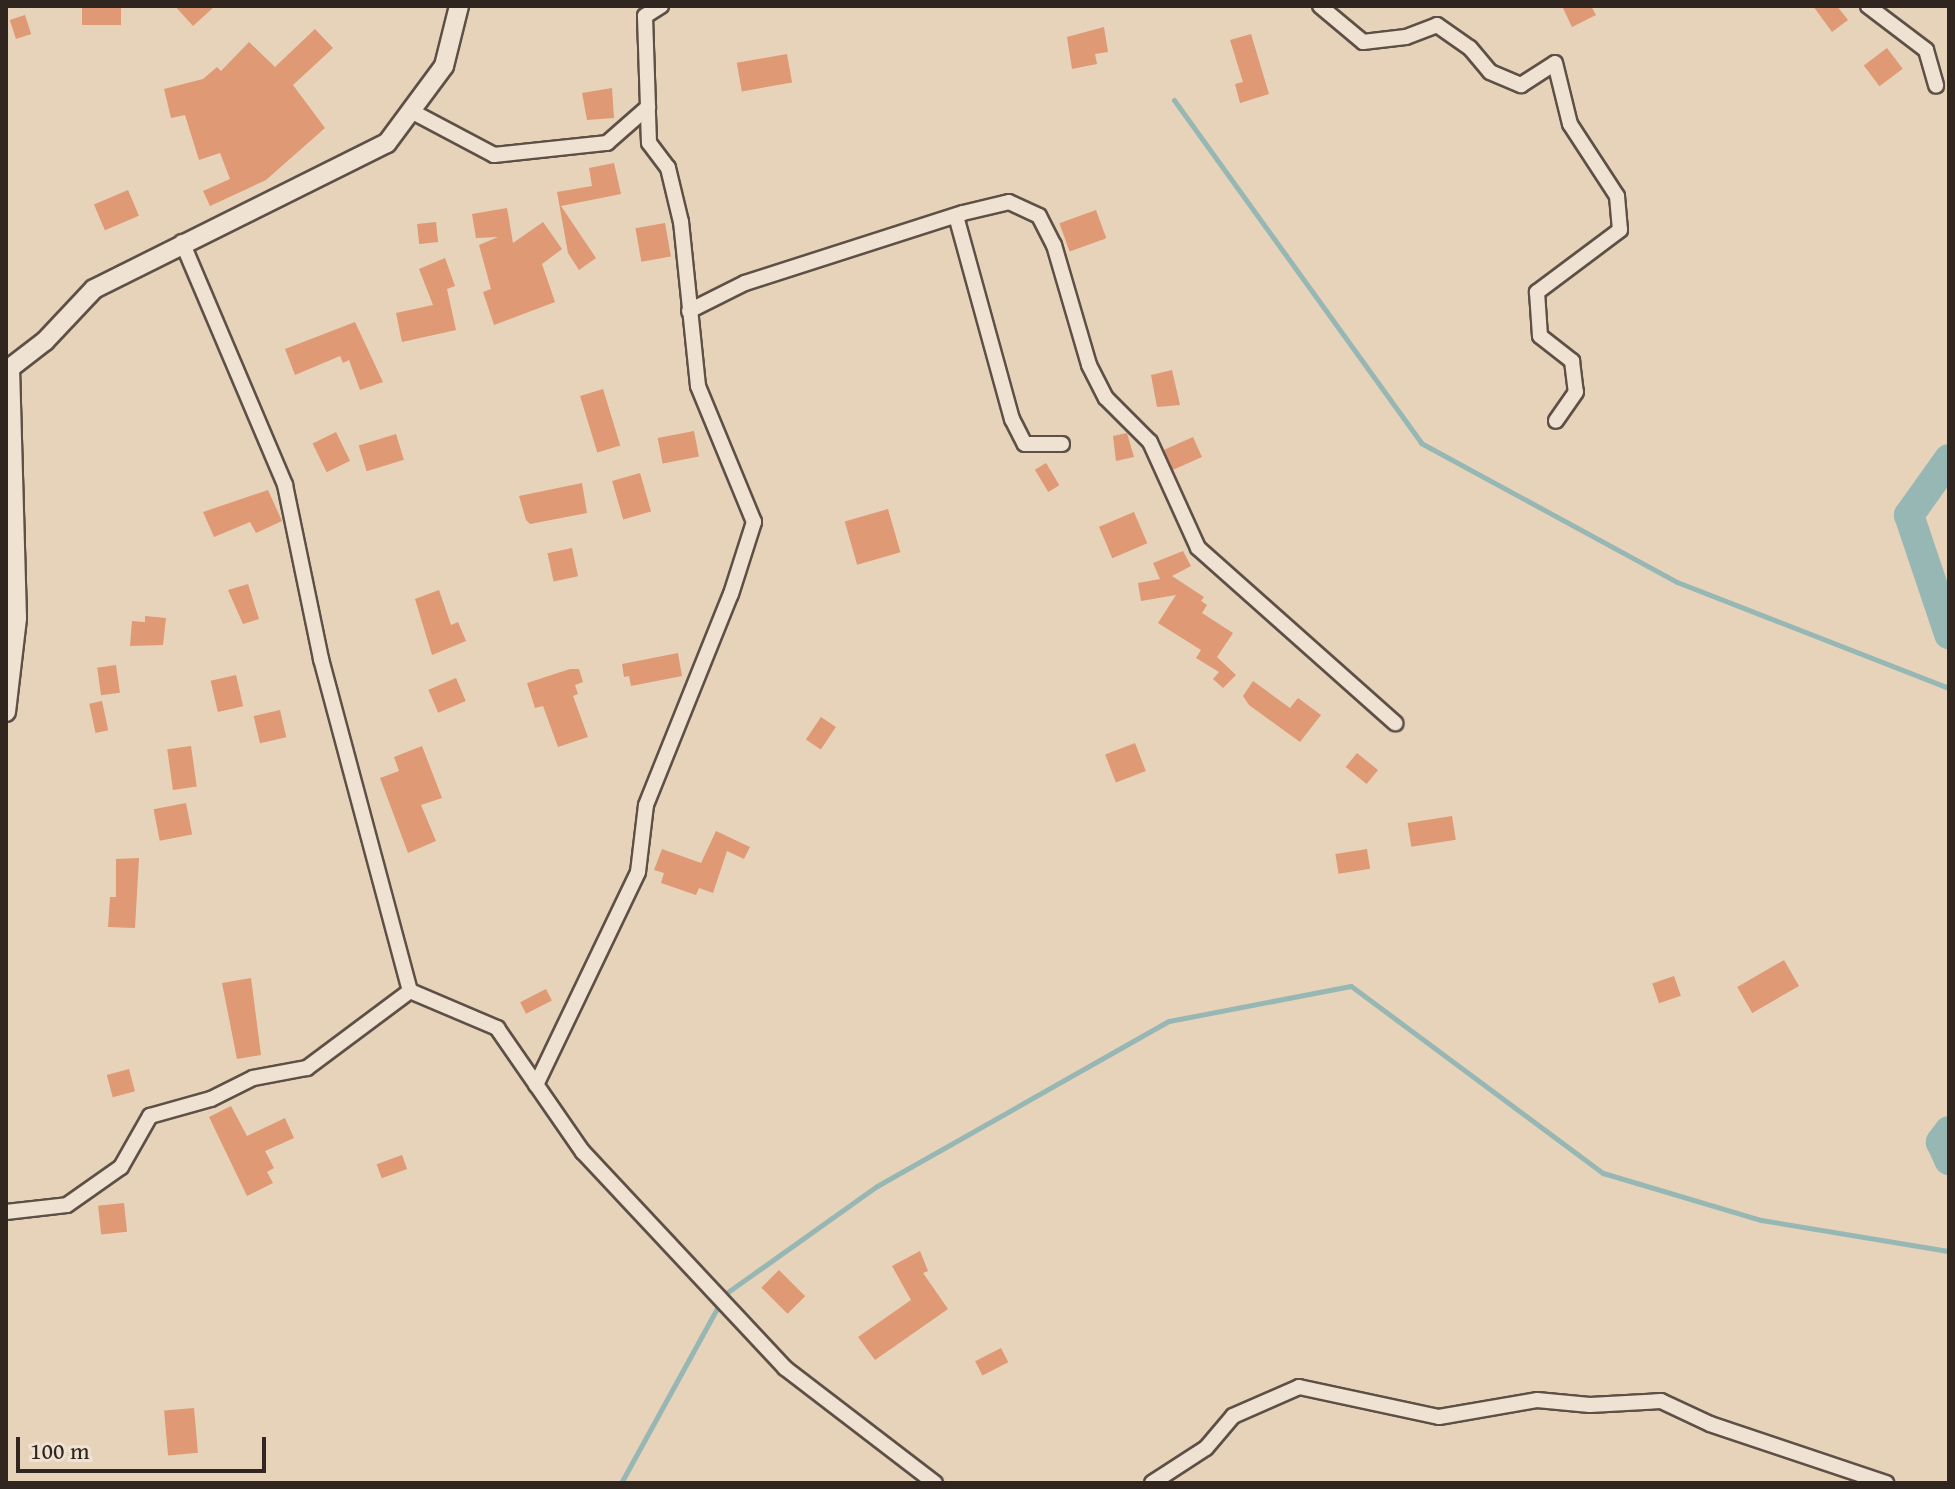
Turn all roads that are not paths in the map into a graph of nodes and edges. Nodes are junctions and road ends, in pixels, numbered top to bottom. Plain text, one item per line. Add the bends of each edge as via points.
1 (459, 6) edge
2 (661, 6) edge
3 (1320, 6) edge
4 (1868, 6) edge
5 (1936, 86) dead end
6 (648, 107) junction
7 (411, 111) junction
8 (956, 216) junction
9 (182, 242) junction
10 (689, 311) junction
11 (8, 368) edge
12 (1556, 421) dead end
13 (1062, 444) dead end
14 (6, 712) edge
15 (1395, 723) dead end
16 (410, 991) junction
17 (536, 1085) junction
18 (6, 1212) edge
19 (935, 1483) edge
20 (1152, 1483) edge
21 (1886, 1483) edge

1 - 7 street via 444,66
2 - 6 street via 645,16
3 - 12 street via 1363,42 1406,37 1437,25 1470,48 1490,72 1521,85 1555,63 1570,124 1617,196 1620,230 1537,292 1540,336 1572,361 1576,392
4 - 5 street via 1926,50
6 - 7 street via 607,143 494,155
6 - 10 street via 649,143 668,168 681,222
7 - 9 street via 387,143
8 - 10 street via 745,283
8 - 13 street via 1012,419 1025,444
8 - 15 street via 1009,202 1039,216 1054,245 1089,365 1106,398 1150,442 1198,548
9 - 11 street via 94,289 45,341
9 - 16 street via 285,485 321,659
10 - 17 street via 698,386 754,522 731,594 646,805 638,872
11 - 14 street via 17,602
16 - 17 street via 497,1028
16 - 18 street via 307,1068 253,1078 211,1099 150,1116 121,1167 67,1205
17 - 19 street via 583,1152 785,1368
20 - 21 street via 1206,1448 1233,1416 1299,1387 1439,1417 1537,1400 1590,1405 1661,1401 1710,1424

